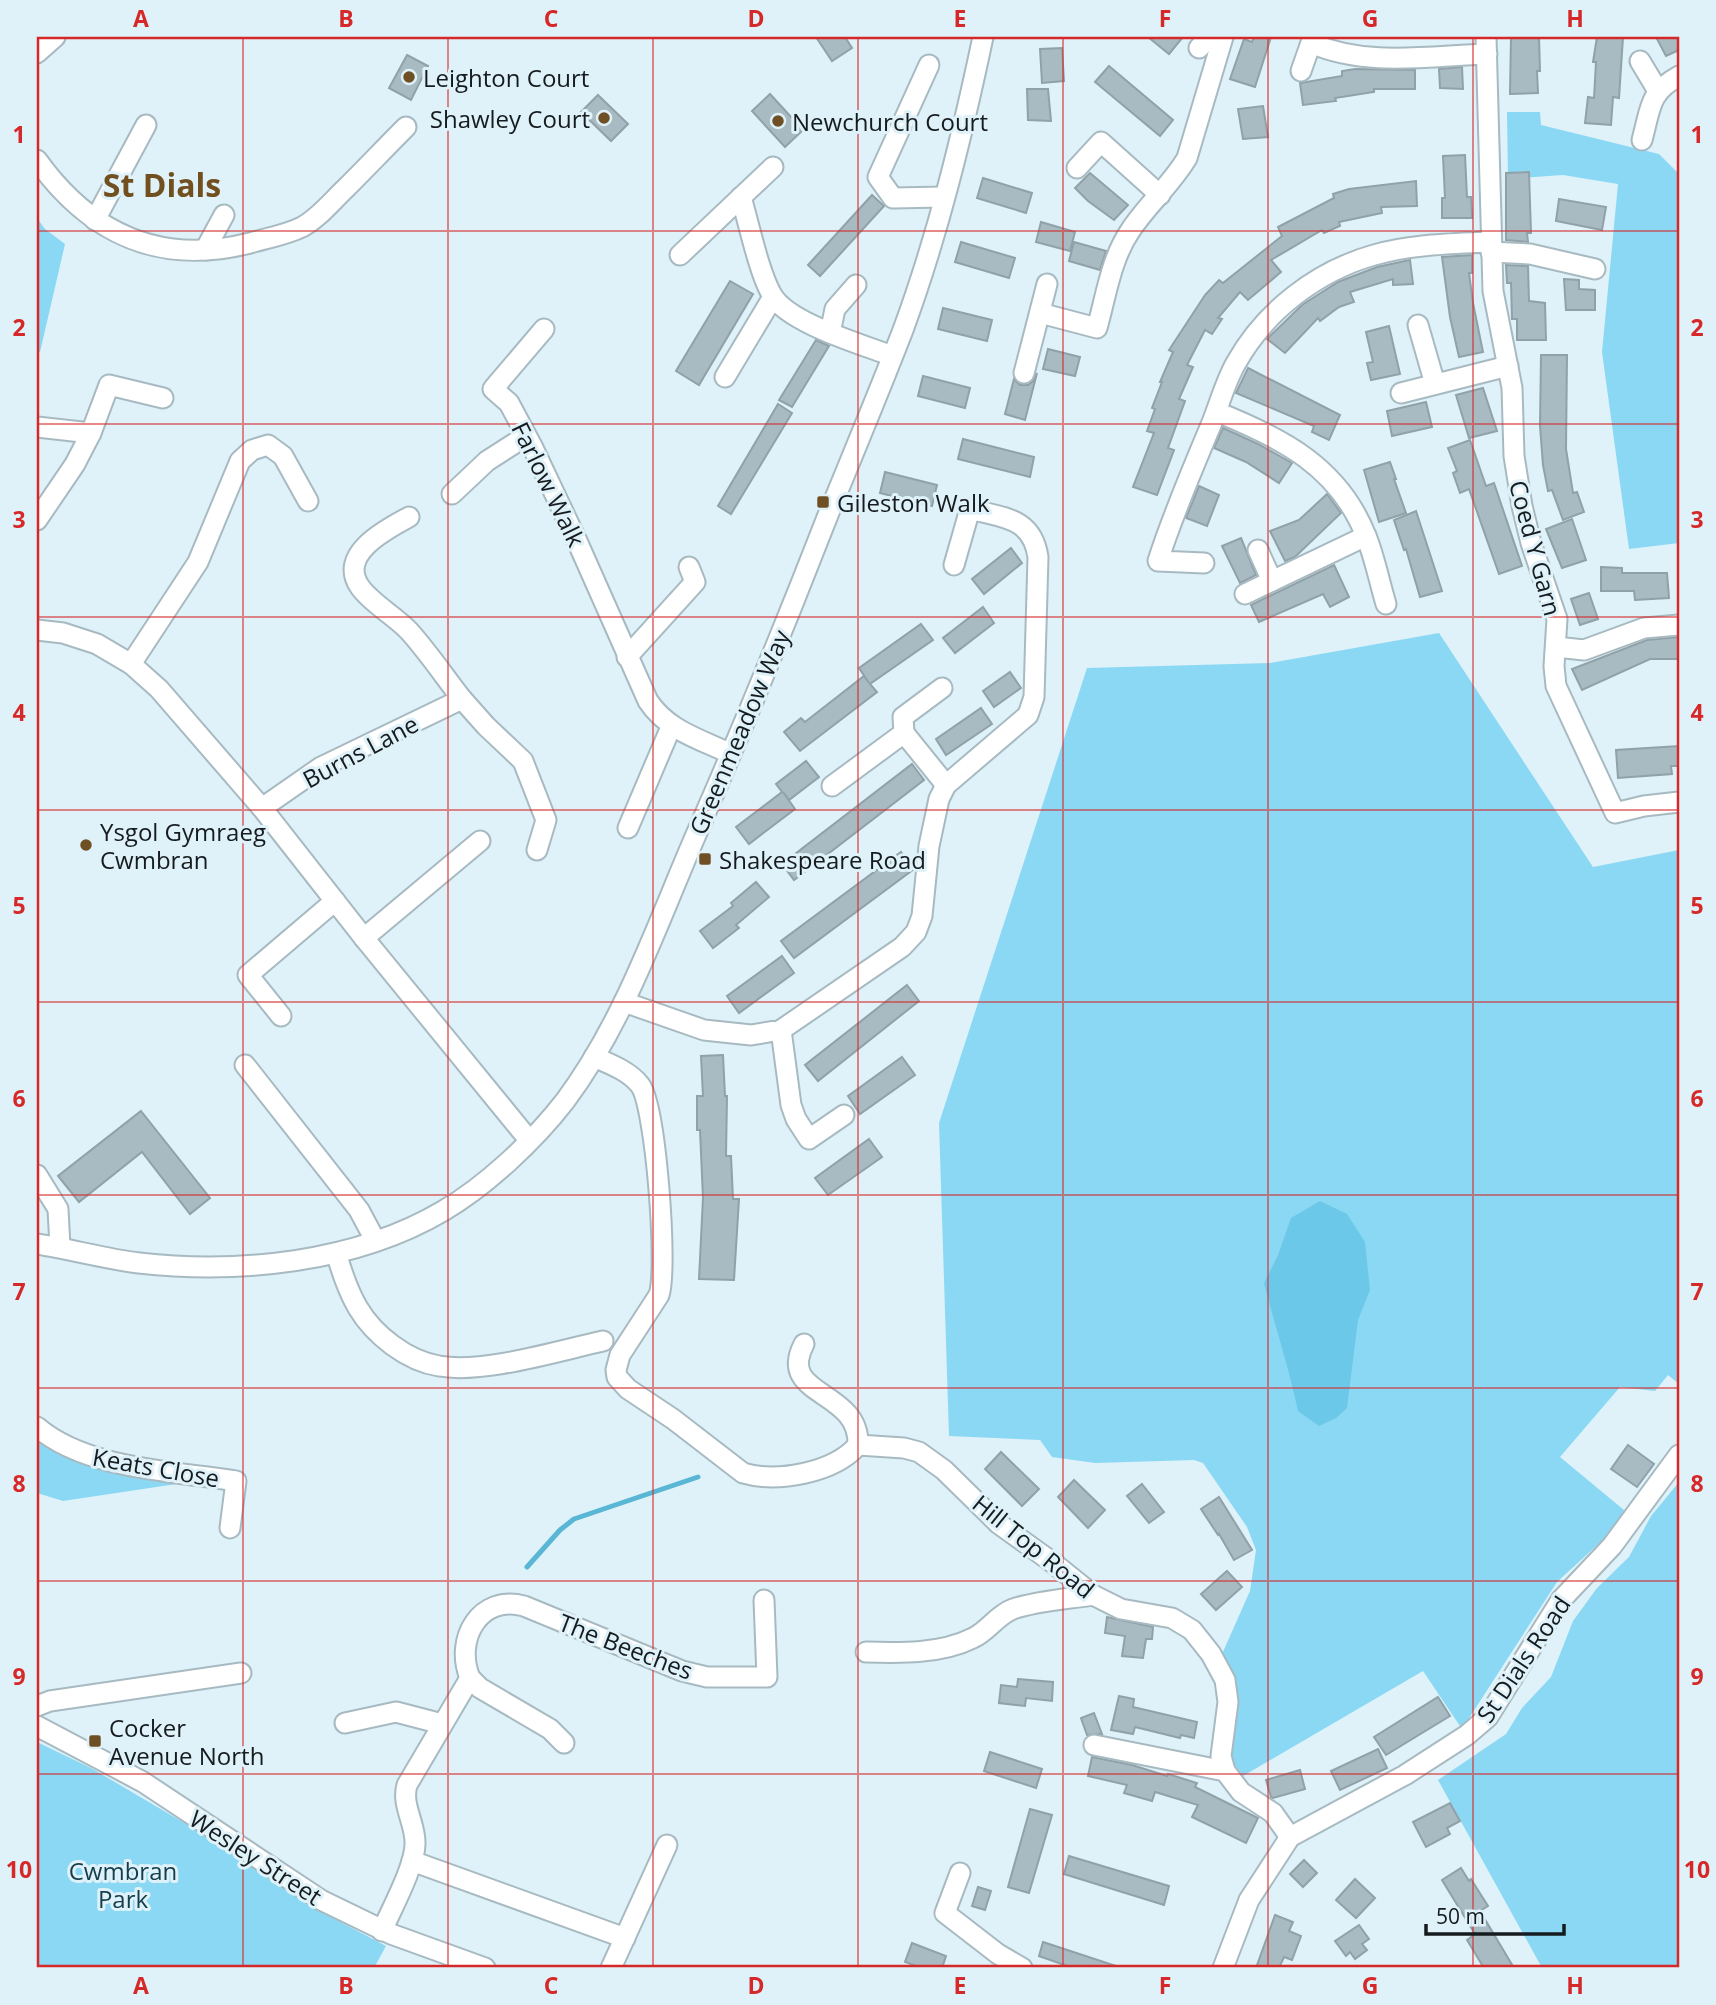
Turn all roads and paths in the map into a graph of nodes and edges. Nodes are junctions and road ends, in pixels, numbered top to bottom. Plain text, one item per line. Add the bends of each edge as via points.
1 (55, 37) edge
2 (983, 37) edge
3 (1223, 37) edge
4 (1312, 40) edge
5 (1486, 45) edge
6 (37, 53) edge
7 (1640, 61) dead end
8 (929, 65) dead end
9 (1301, 71) dead end
10 (1679, 76) edge
11 (1658, 91) junction
12 (146, 125) dead end
13 (406, 127) dead end
14 (1642, 140) dead end
15 (37, 160) edge
16 (773, 167) dead end
17 (1077, 168) dead end
18 (1160, 195) junction
19 (741, 197) junction
20 (944, 197) junction
21 (224, 215) dead end
22 (95, 220) junction
23 (1490, 247) junction
24 (205, 250) junction
25 (680, 255) dead end
26 (1595, 269) dead end
27 (1047, 284) dead end
28 (856, 285) dead end
29 (773, 297) junction
30 (1040, 313) junction
31 (1418, 325) dead end
32 (544, 329) dead end
33 (830, 332) junction
34 (892, 356) junction
35 (1508, 366) junction
36 (1024, 373) dead end
37 (725, 377) dead end
38 (1435, 384) junction
39 (1401, 393) dead end
40 (163, 398) dead end
41 (1217, 412) junction
42 (37, 427) edge
43 (91, 433) junction
44 (526, 436) junction
45 (452, 494) dead end
46 (308, 501) dead end
47 (409, 517) dead end
48 (37, 520) edge
49 (1366, 536) junction
50 (1258, 550) dead end
51 (1205, 563) dead end
52 (954, 565) dead end
53 (689, 567) dead end
54 (1272, 580) junction
55 (1245, 594) dead end
56 (1386, 604) dead end
57 (1679, 625) edge
58 (37, 630) edge
59 (1556, 647) junction
60 (627, 657) junction
61 (131, 664) junction
62 (942, 688) dead end
63 (462, 699) junction
64 (671, 727) junction
65 (904, 733) junction
66 (731, 754) junction
67 (946, 785) junction
68 (832, 786) dead end
69 (1679, 802) edge
70 (262, 808) junction
71 (628, 828) dead end
72 (480, 841) dead end
73 (537, 850) dead end
74 (335, 901) junction
75 (364, 938) junction
76 (624, 1002) junction
77 (281, 1016) dead end
78 (781, 1030) junction
79 (594, 1057) junction
80 (245, 1065) dead end
81 (844, 1115) dead end
82 (529, 1140) junction
83 (37, 1175) edge
84 (375, 1240) junction
85 (37, 1244) edge
86 (60, 1247) junction
87 (336, 1253) junction
88 (603, 1341) dead end
89 (804, 1344) dead end
90 (37, 1427) edge
91 (858, 1445) junction
92 (1679, 1455) edge
93 (230, 1528) dead end
94 (1093, 1595) junction
95 (764, 1600) dead end
96 (866, 1652) dead end
97 (241, 1673) dead end
98 (470, 1678) junction
99 (37, 1706) edge
100 (345, 1723) dead end
101 (442, 1724) junction
102 (37, 1726) edge
103 (564, 1743) dead end
104 (1094, 1745) dead end
105 (1225, 1771) junction
106 (1290, 1838) junction
107 (667, 1845) dead end
108 (412, 1861) junction
109 (960, 1873) dead end
110 (382, 1930) junction
111 (625, 1938) junction
112 (485, 1968) edge
113 (611, 1968) edge
114 (1022, 1968) edge
115 (1223, 1968) edge

1 - 6 street
2 - 20 street, Greenmeadow Way
3 - 18 street via 1187,158
4 - 5 street via 1333,52 1361,58
4 - 9 street
5 - 23 street, Coed Y Garn
7 - 11 street
8 - 20 street via 878,177 893,198
10 - 11 street
11 - 14 street
12 - 22 street
13 - 24 street via 302,227 235,247
15 - 22 street via 52,181
16 - 19 street
17 - 18 street via 1101,142
18 - 30 street via 1120,249 1097,328
19 - 25 street
19 - 29 street
20 - 34 street, Greenmeadow Way
21 - 24 street
22 - 24 street via 147,245
23 - 26 street
23 - 35 street, Coed Y Garn via 1495,304
23 - 41 street via 1415,247 1374,255 1309,284 1253,337 1235,365
27 - 30 street
28 - 33 street via 835,309
29 - 33 street via 789,312
29 - 37 street
30 - 36 street
31 - 38 street
32 - 44 street, Farlow Walk via 493,389 509,403
33 - 34 street
34 - 66 street, Greenmeadow Way
35 - 38 street
35 - 59 street, Coed Y Garn via 1516,476 1531,542 1557,619
38 - 39 street
40 - 43 street via 110,385
41 - 49 street via 1289,444 1315,464 1351,505
41 - 51 street via 1158,561
42 - 43 street
43 - 48 street
44 - 45 street via 486,461
44 - 60 street, Farlow Walk
46 - 61 street via 283,456 268,445 246,455 198,562
47 - 63 street via 370,541 357,561 355,574 360,587 408,630
49 - 54 street
49 - 56 street
50 - 54 street
52 - 67 street via 970,509 1019,522 1036,542 1031,708
53 - 60 street via 695,582
54 - 55 street
57 - 59 street, Coed Y Garn via 1644,628 1584,650
58 - 61 street via 63,632 97,644
59 - 69 street, Coed Y Garn via 1556,686 1615,813
60 - 64 street, Farlow Walk via 658,717
61 - 70 street via 159,689
62 - 65 street via 903,717
63 - 70 street, Burns Lane via 321,767
63 - 73 street via 523,761 546,820
64 - 66 street, Farlow Walk
64 - 71 street
65 - 67 street
65 - 68 street
66 - 76 street, Greenmeadow Way
67 - 78 street via 933,825 916,932 902,947
70 - 74 street
72 - 75 street
74 - 75 street
74 - 77 street via 248,975
75 - 82 street
76 - 78 street via 704,1030 751,1035
76 - 79 street, Greenmeadow Way
78 - 81 street via 791,1105 809,1139
79 - 82 street, Greenmeadow Way via 564,1102
79 - 91 street via 627,1073 641,1086 647,1100 664,1260 660,1295 620,1355 617,1377 743,1473 777,1477 821,1468 841,1460
80 - 84 street via 359,1210
82 - 84 street, Greenmeadow Way via 446,1210
83 - 86 street via 58,1209
84 - 87 street, Greenmeadow Way
85 - 86 street, Greenmeadow Way
86 - 87 street, Greenmeadow Way via 134,1263 201,1268 260,1265
87 - 88 street via 359,1309 375,1329 394,1346 437,1366 480,1367
89 - 91 street via 797,1356 799,1373 849,1413 857,1427
90 - 93 street, Keats Close via 52,1440 106,1461 236,1481
91 - 94 street, Hill Top Road via 904,1448 927,1457 999,1524
92 - 106 street, St Dials Road via 1612,1546 1561,1600 1478,1728 1405,1775
94 - 96 street via 1010,1610 976,1636 945,1646
94 - 105 street, Hill Top Road via 1121,1609 1172,1618 1201,1639 1221,1670 1228,1692 1221,1756
95 - 98 street, The Beeches via 767,1677 707,1677 682,1671 524,1606 505,1603 483,1615 467,1634 464,1663
97 - 99 street
98 - 101 street
98 - 103 street via 550,1729
100 - 101 street via 396,1712
101 - 108 street via 405,1790 415,1839
102 - 110 street, Wesley Street via 143,1782 321,1900
104 - 105 street
105 - 106 street via 1241,1792 1273,1813
106 - 115 street via 1249,1900
107 - 111 street
108 - 110 street
108 - 111 street
109 - 114 street via 945,1913
110 - 112 street, Wesley Street
111 - 113 street

